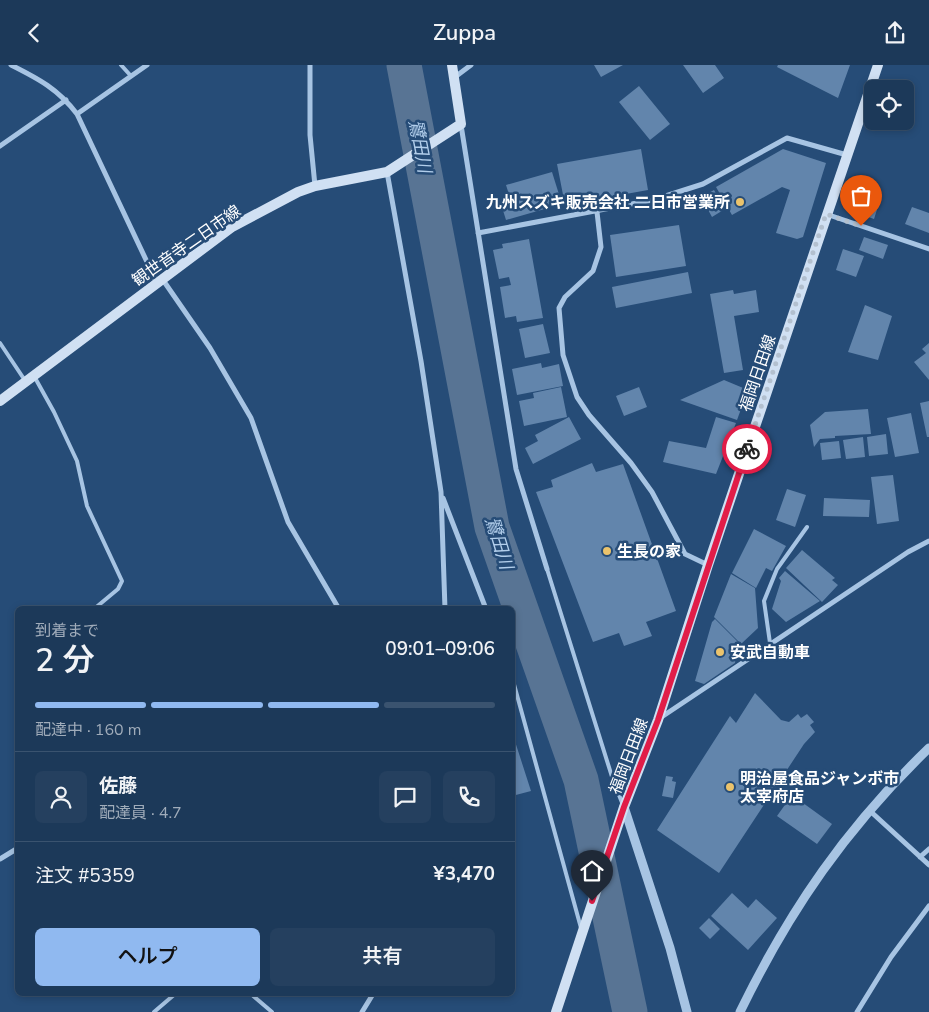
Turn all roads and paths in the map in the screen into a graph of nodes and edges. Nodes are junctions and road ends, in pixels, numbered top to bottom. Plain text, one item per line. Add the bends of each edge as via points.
1 (11, 65) edge
2 (121, 65) edge
3 (147, 65) edge
4 (310, 65) edge
5 (452, 65) edge
6 (471, 65) edge
7 (878, 65) edge
8 (131, 77) junction
9 (455, 77) junction
10 (66, 100) junction
11 (77, 115) junction
12 (456, 126) junction
13 (0, 146) edge
14 (847, 155) junction
15 (387, 172) junction
16 (315, 186) junction
17 (597, 212) junction
18 (826, 214) junction
19 (478, 233) junction
20 (929, 249) edge
21 (160, 282) junction
22 (0, 343) edge
23 (30, 378) junction
24 (0, 401) edge
25 (441, 493) junction
26 (807, 527) dead end
27 (929, 541) edge
28 (708, 565) junction
29 (547, 569) joint
30 (98, 606) edge
31 (337, 606) edge
32 (445, 606) edge
33 (485, 606) edge
34 (770, 643) junction
35 (515, 688) edge
36 (658, 720) junction
37 (929, 748) edge
38 (624, 807) junction
39 (868, 810) junction
40 (15, 849) edge
41 (929, 849) edge
42 (920, 857) junction
43 (0, 859) edge
44 (929, 865) edge
45 (929, 906) edge
46 (581, 931) junction
47 (173, 996) edge
48 (253, 996) edge
49 (372, 996) edge
50 (154, 1012) edge
51 (272, 1012) edge
52 (362, 1012) edge
53 (556, 1012) edge
54 (687, 1012) edge
55 (740, 1012) edge
56 (857, 1012) edge

1 - 10 street via 49,84
2 - 8 lane
3 - 8 street
4 - 16 street via 310,135
5 - 9 main road
6 - 9 street
7 - 14 main road, 福岡日田線
8 - 11 street
9 - 12 main road
10 - 11 street
10 - 13 street
11 - 21 street
12 - 15 main road, 観世音寺二日市線
12 - 19 street
14 - 17 street via 786,138 703,184 653,200
14 - 18 main road, 福岡日田線
15 - 16 main road, 観世音寺二日市線
15 - 25 street
16 - 21 main road, 観世音寺二日市線 via 232,227
17 - 19 street
17 - 28 street via 602,247 593,271 565,297 559,308 563,355 577,397 589,415 652,491 685,554
18 - 20 street
18 - 28 main road, 福岡日田線
19 - 29 street via 516,469
21 - 23 main road, 観世音寺二日市線
21 - 31 street via 210,348 251,418 288,523
22 - 23 lane
23 - 24 main road, 観世音寺二日市線
23 - 30 lane via 54,412 77,461 87,506 122,581 118,589
25 - 32 street
25 - 33 street
26 - 34 lane via 777,569 764,601
27 - 34 street via 908,551
28 - 36 main road, 福岡日田線
29 - 38 lane
34 - 36 street
35 - 46 lane
36 - 38 main road, 福岡日田線
37 - 39 street
38 - 46 main road, 福岡日田線
38 - 54 street via 670,947
39 - 42 street
39 - 55 street via 821,871 782,933
40 - 43 street
41 - 42 street
42 - 44 street
45 - 56 street via 891,957
46 - 53 main road
47 - 50 lane
48 - 51 lane
49 - 52 street

